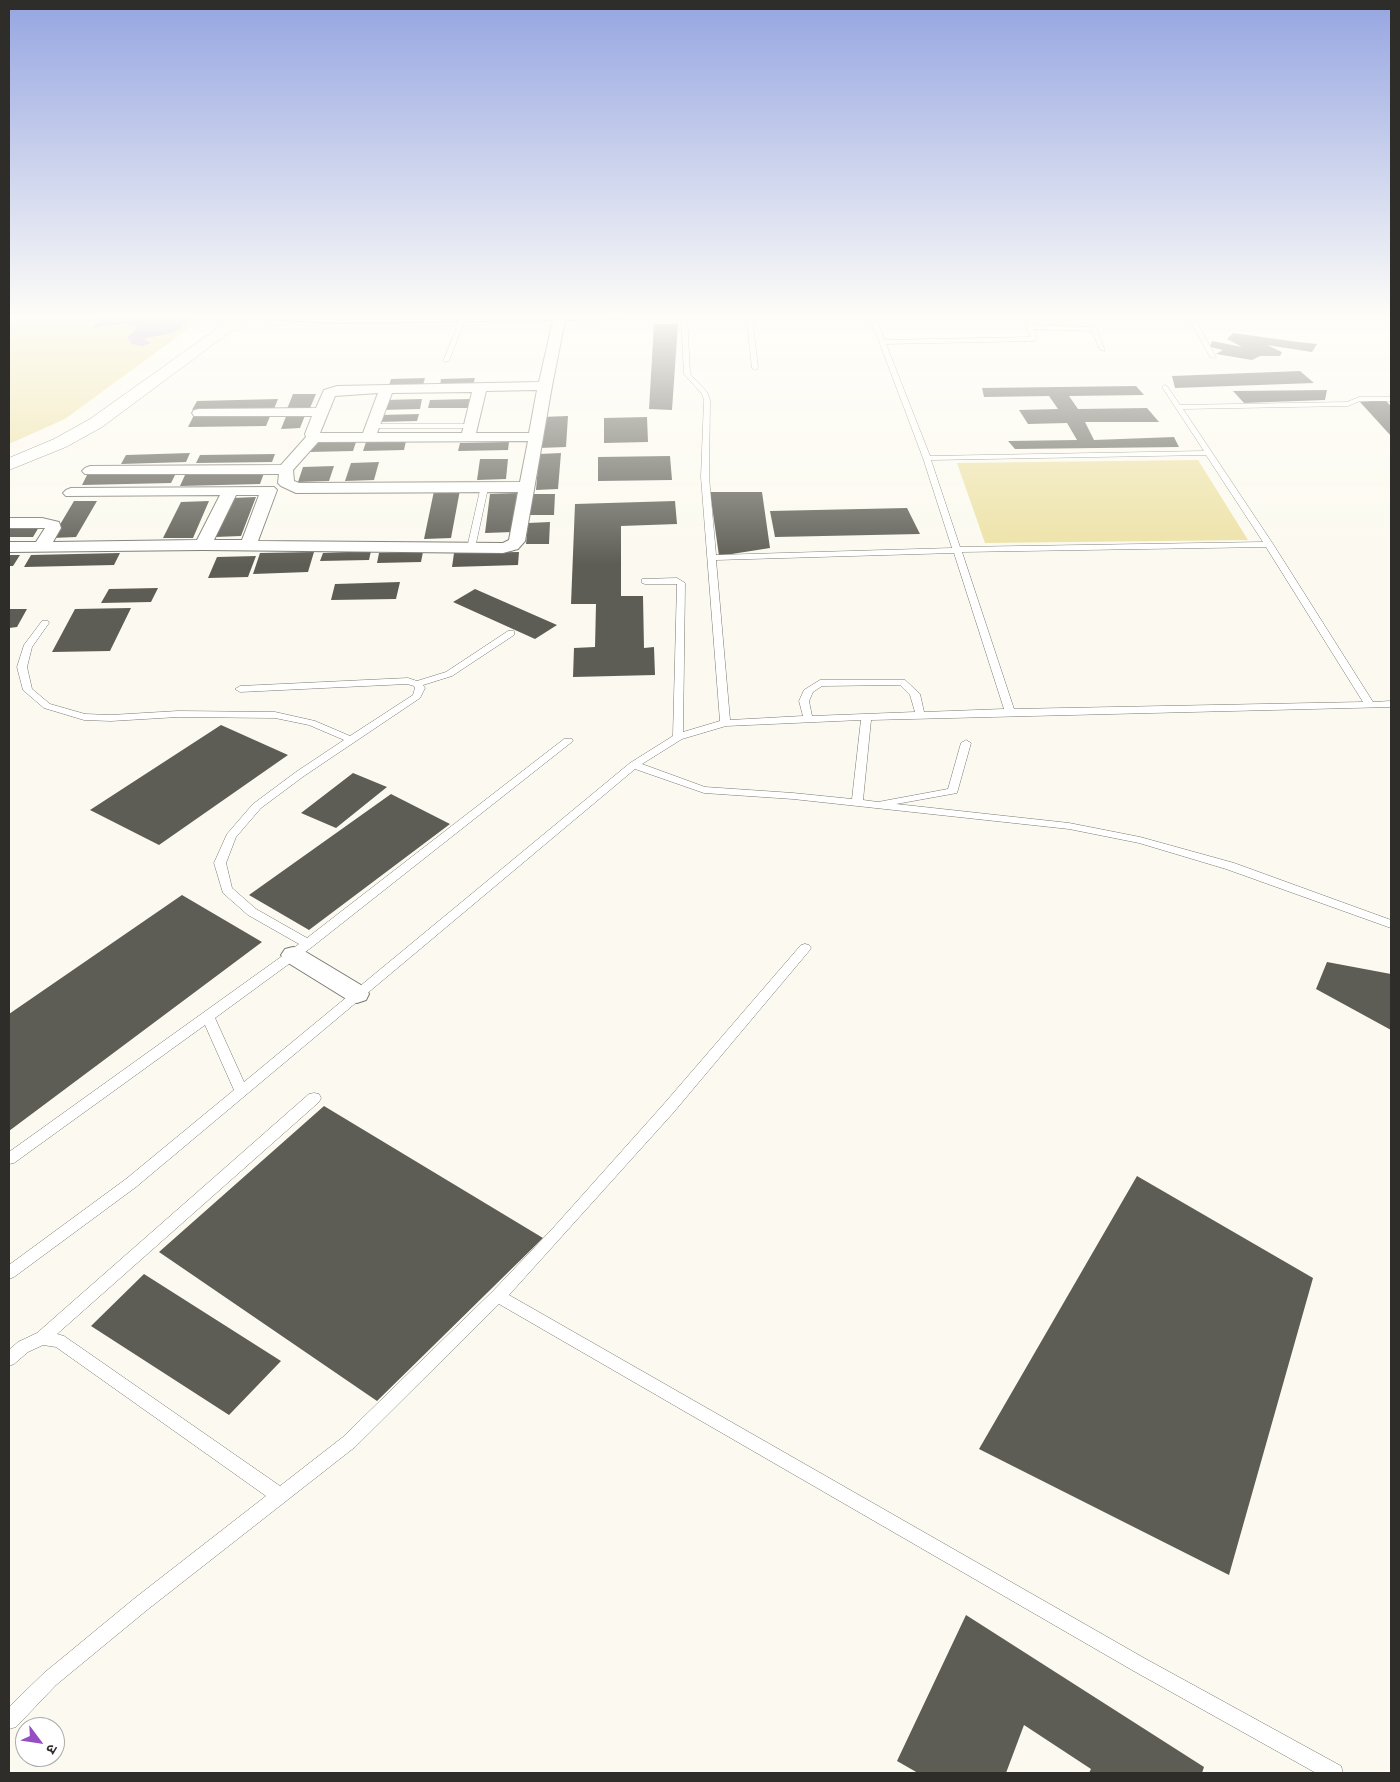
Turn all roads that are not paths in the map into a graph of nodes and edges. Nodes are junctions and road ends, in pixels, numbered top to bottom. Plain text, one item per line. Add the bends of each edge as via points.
1 (113, 398) edge
2 (130, 398) edge
3 (327, 398) edge
4 (384, 398) edge
5 (477, 398) edge
6 (543, 398) edge
7 (706, 398) edge
8 (904, 398) edge
9 (1171, 398) edge
10 (1391, 399) edge
11 (1178, 408) junction
12 (322, 412) junction
13 (199, 413) dead end
14 (370, 432) junction
15 (469, 432) junction
16 (314, 437) junction
17 (536, 437) junction
18 (1207, 453) junction
19 (9, 454) edge
20 (927, 458) junction
21 (9, 465) edge
22 (284, 470) junction
23 (90, 471) dead end
24 (527, 487) junction
25 (484, 488) junction
26 (230, 491) junction
27 (71, 494) dead end
28 (9, 523) edge
29 (1269, 544) junction
30 (203, 545) junction
31 (248, 546) junction
32 (41, 547) junction
33 (9, 548) edge
34 (471, 548) junction
35 (957, 550) junction
36 (712, 558) junction
37 (645, 581) dead end
38 (45, 623) dead end
39 (511, 633) dead end
40 (417, 684) junction
41 (240, 689) dead end
42 (1391, 704) edge
43 (1370, 705) junction
44 (1010, 712) junction
45 (920, 715) junction
46 (866, 717) junction
47 (808, 719) junction
48 (725, 723) junction
49 (678, 737) junction
50 (351, 740) junction
51 (568, 741) dead end
52 (966, 743) dead end
53 (634, 764) junction
54 (862, 805) junction
55 (1391, 924) edge
56 (805, 948) dead end
57 (300, 950) junction
58 (357, 994) junction
59 (208, 1018) junction
60 (241, 1090) junction
61 (314, 1098) dead end
62 (9, 1159) edge
63 (9, 1273) edge
64 (498, 1296) junction
65 (42, 1338) junction
66 (9, 1360) edge
67 (279, 1496) junction
68 (9, 1720) edge
69 (1334, 1773) edge

1 - 19 street
2 - 21 street via 60,443
3 - 12 street
4 - 14 street
5 - 15 street
6 - 17 street
7 - 36 lane via 704,477
8 - 20 lane
9 - 11 lane
10 - 11 lane via 1359,399 1348,404
11 - 18 lane
12 - 13 street
12 - 16 street via 312,434
14 - 15 street
14 - 16 street
15 - 17 street
16 - 22 street
17 - 24 street
18 - 20 lane
18 - 29 lane
20 - 35 lane
22 - 23 street
22 - 25 street via 287,472 286,483 296,488
24 - 25 street
24 - 34 street via 517,541 503,548
25 - 34 lane
26 - 27 street
26 - 30 street
26 - 31 street via 270,490
28 - 32 street via 53,525
29 - 35 lane
29 - 43 lane
30 - 31 street
30 - 32 street
31 - 34 street
32 - 33 street
35 - 36 lane
35 - 44 lane
36 - 48 lane
37 - 49 lane via 681,583
38 - 50 lane via 27,647 22,667 28,690 47,706 84,717 275,715 312,723
39 - 40 lane via 449,674
40 - 41 lane
40 - 50 lane via 420,688 417,696
42 - 43 lane
43 - 44 lane
44 - 45 lane
45 - 46 lane
45 - 47 lane via 915,694 902,682 820,683 808,690 804,701
46 - 47 lane
46 - 54 lane
47 - 48 lane
48 - 49 lane
49 - 53 lane
50 - 57 lane via 257,806 231,836 220,863 228,890
51 - 57 lane
52 - 54 lane via 953,791
53 - 54 lane via 704,790 794,796
53 - 58 lane
54 - 55 lane via 1069,826 1140,840 1230,866
56 - 64 lane via 668,1109
57 - 58 street
57 - 59 lane
58 - 60 lane
59 - 60 lane
59 - 62 lane
60 - 63 lane via 131,1183
61 - 65 lane
64 - 67 lane via 349,1442
64 - 69 lane
65 - 66 lane via 23,1347
65 - 67 lane via 59,1341 74,1350
67 - 68 lane via 58,1672

